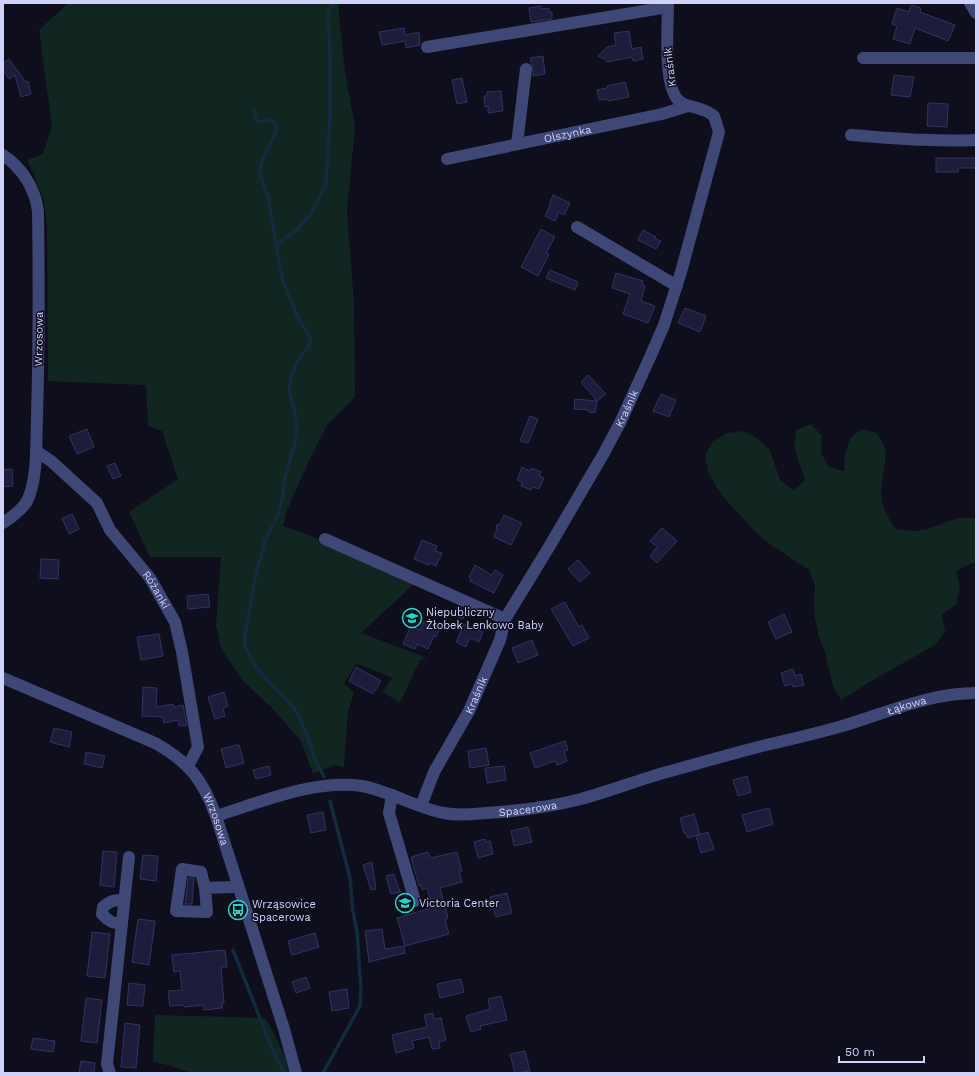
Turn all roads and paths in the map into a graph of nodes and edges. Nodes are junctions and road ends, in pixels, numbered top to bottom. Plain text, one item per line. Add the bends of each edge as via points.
1 (970, 3) edge
2 (668, 5) edge
3 (976, 13) edge
4 (427, 47) dead end
5 (863, 58) dead end
6 (976, 58) edge
7 (526, 69) dead end
8 (688, 106) junction
9 (851, 135) dead end
10 (976, 140) edge
11 (517, 144) junction
12 (3, 155) edge
13 (447, 159) dead end
14 (577, 227) dead end
15 (677, 286) junction
16 (36, 451) junction
17 (3, 523) edge
18 (325, 538) dead end
19 (505, 619) junction
20 (3, 678) edge
21 (976, 693) edge
22 (838, 727) joint
23 (188, 766) junction
24 (392, 795) junction
25 (422, 806) junction
26 (216, 816) junction
27 (129, 857) dead end
28 (238, 885) junction
29 (205, 888) dead end
30 (124, 901) junction
31 (415, 901) dead end
32 (122, 924) junction
33 (110, 1073) edge
34 (296, 1073) edge

1 - 3 street
2 - 4 street
2 - 8 street, Kraśnik via 669,79 678,100
5 - 6 street
7 - 11 street
8 - 11 street, Olszynka via 662,114
8 - 15 street, Kraśnik via 704,110 714,116 719,132
9 - 10 street
11 - 13 street, Olszynka
12 - 16 street, Wrzosowa via 18,167 29,183 38,211
14 - 15 street
15 - 19 street, Kraśnik via 664,325 620,423
16 - 17 street, Wrzosowa via 34,478 27,501 18,512
16 - 23 street, Różanki via 97,503 110,530 150,578 175,622 198,747
18 - 19 street
19 - 25 street, Kraśnik via 500,640 468,711 434,772
20 - 23 street, Wrzosowa via 155,744
21 - 22 street, Łąkowa via 920,701
22 - 25 street, Spacerowa via 709,760 579,799 534,808 460,815
23 - 26 street, Wrzosowa via 202,784
24 - 25 street, Spacerowa
24 - 26 street, Spacerowa via 350,785 327,786 289,794
24 - 31 street via 389,813
26 - 28 street, Wrzosowa
27 - 30 street
28 - 29 street
28 - 34 street, Wrzosowa
30 - 32 street
30 - 32 street via 109,902 103,907 102,914 114,923
32 - 33 street via 107,1064

